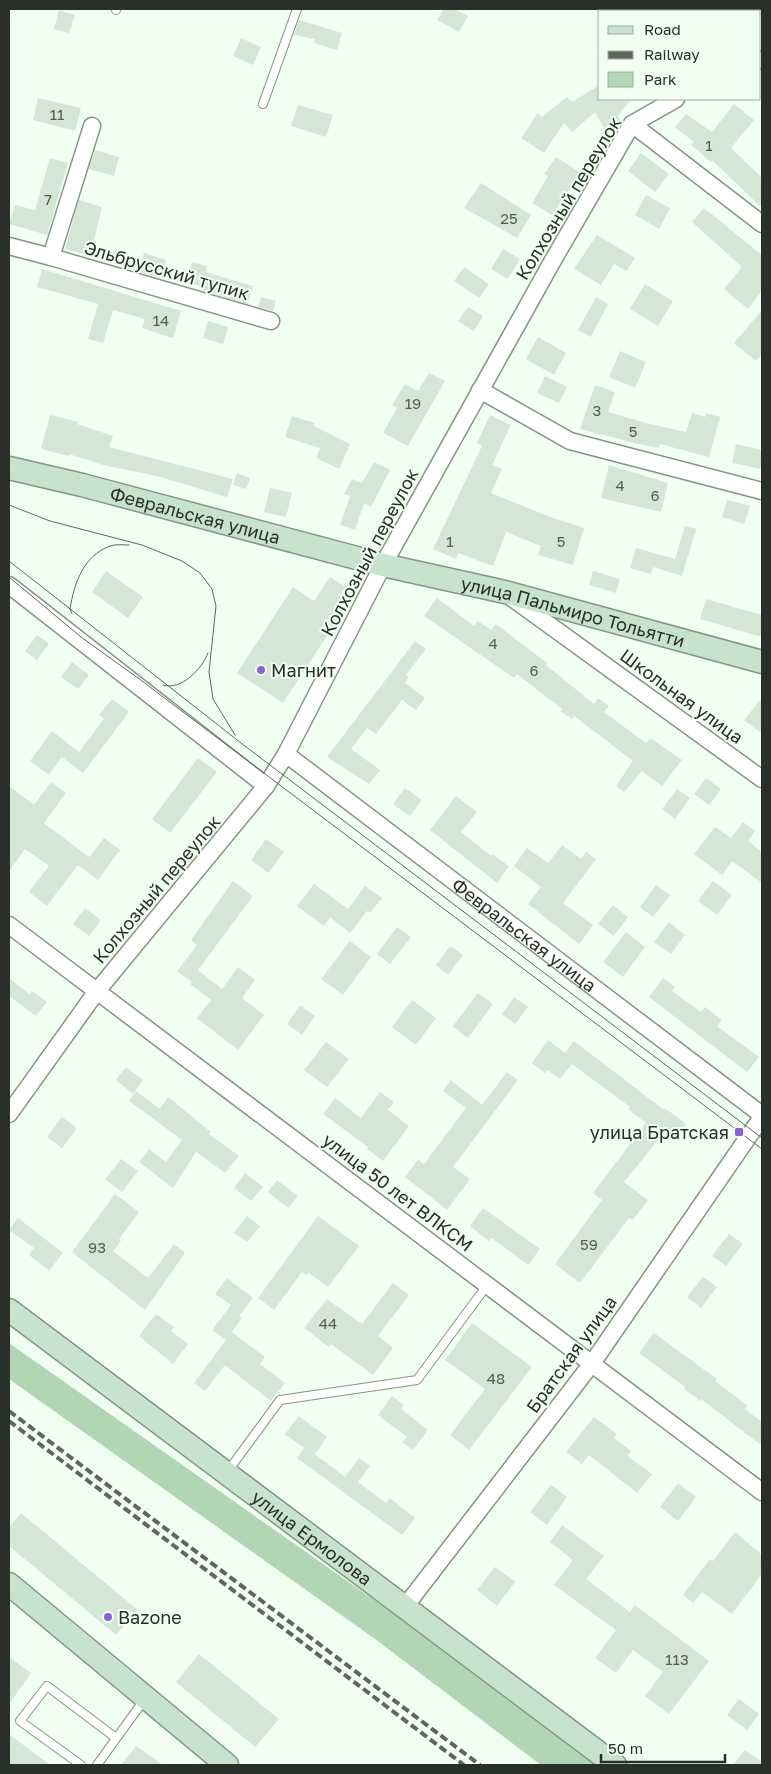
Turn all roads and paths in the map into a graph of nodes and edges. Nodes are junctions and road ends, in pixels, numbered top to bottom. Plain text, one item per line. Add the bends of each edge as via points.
1 (297, 9) edge
2 (674, 100) edge
3 (263, 104) dead end
4 (632, 124) junction
5 (92, 126) dead end
6 (762, 224) edge
7 (9, 246) edge
8 (51, 257) junction
9 (271, 321) dead end
10 (480, 390) junction
11 (9, 468) edge
12 (762, 491) edge
13 (383, 565) junction
14 (9, 585) edge
15 (505, 592) junction
16 (762, 662) edge
17 (286, 754) junction
18 (762, 779) edge
19 (266, 786) junction
20 (9, 925) edge
21 (97, 991) junction
22 (9, 1114) edge
23 (762, 1116) edge
24 (488, 1284) junction
25 (9, 1310) edge
26 (592, 1362) junction
27 (226, 1473) junction
28 (762, 1492) edge
29 (9, 1584) edge
30 (404, 1608) junction
31 (146, 1698) junction
32 (116, 1738) junction
33 (81, 1765) edge
34 (97, 1765) edge
35 (227, 1765) edge
36 (615, 1765) edge

1 - 3 lane
2 - 4 street, Колхозный переулок
4 - 6 street
4 - 10 street, Колхозный переулок
5 - 8 street
7 - 8 street, Эльбрусский тупик
8 - 9 street, Эльбрусский тупик
10 - 12 street via 570,442
10 - 13 street, Колхозный переулок
11 - 13 street, Февральская улица
13 - 15 street, улица Пальмиро Тольятти
13 - 17 street, Колхозный переулок
14 - 19 street
15 - 16 street, улица Пальмиро Тольятти
15 - 18 street, Школьная улица
17 - 19 street, Колхозный переулок
17 - 23 street, Февральская улица
19 - 21 street, Колхозный переулок
20 - 21 street, улица 50 лет ВЛКСМ
21 - 22 street, Колхозный переулок
21 - 24 street, улица 50 лет ВЛКСМ
23 - 26 street, Братская улица
24 - 26 street, улица 50 лет ВЛКСМ
24 - 27 lane via 417,1380 280,1400
25 - 27 street, улица Ермолова
26 - 28 street, улица 50 лет ВЛКСМ
26 - 30 street, Братская улица
27 - 30 street, улица Ермолова
29 - 31 street
30 - 36 street, улица Ермолова
31 - 32 lane
31 - 35 street
32 - 33 lane via 47,1686 20,1721
32 - 34 lane

